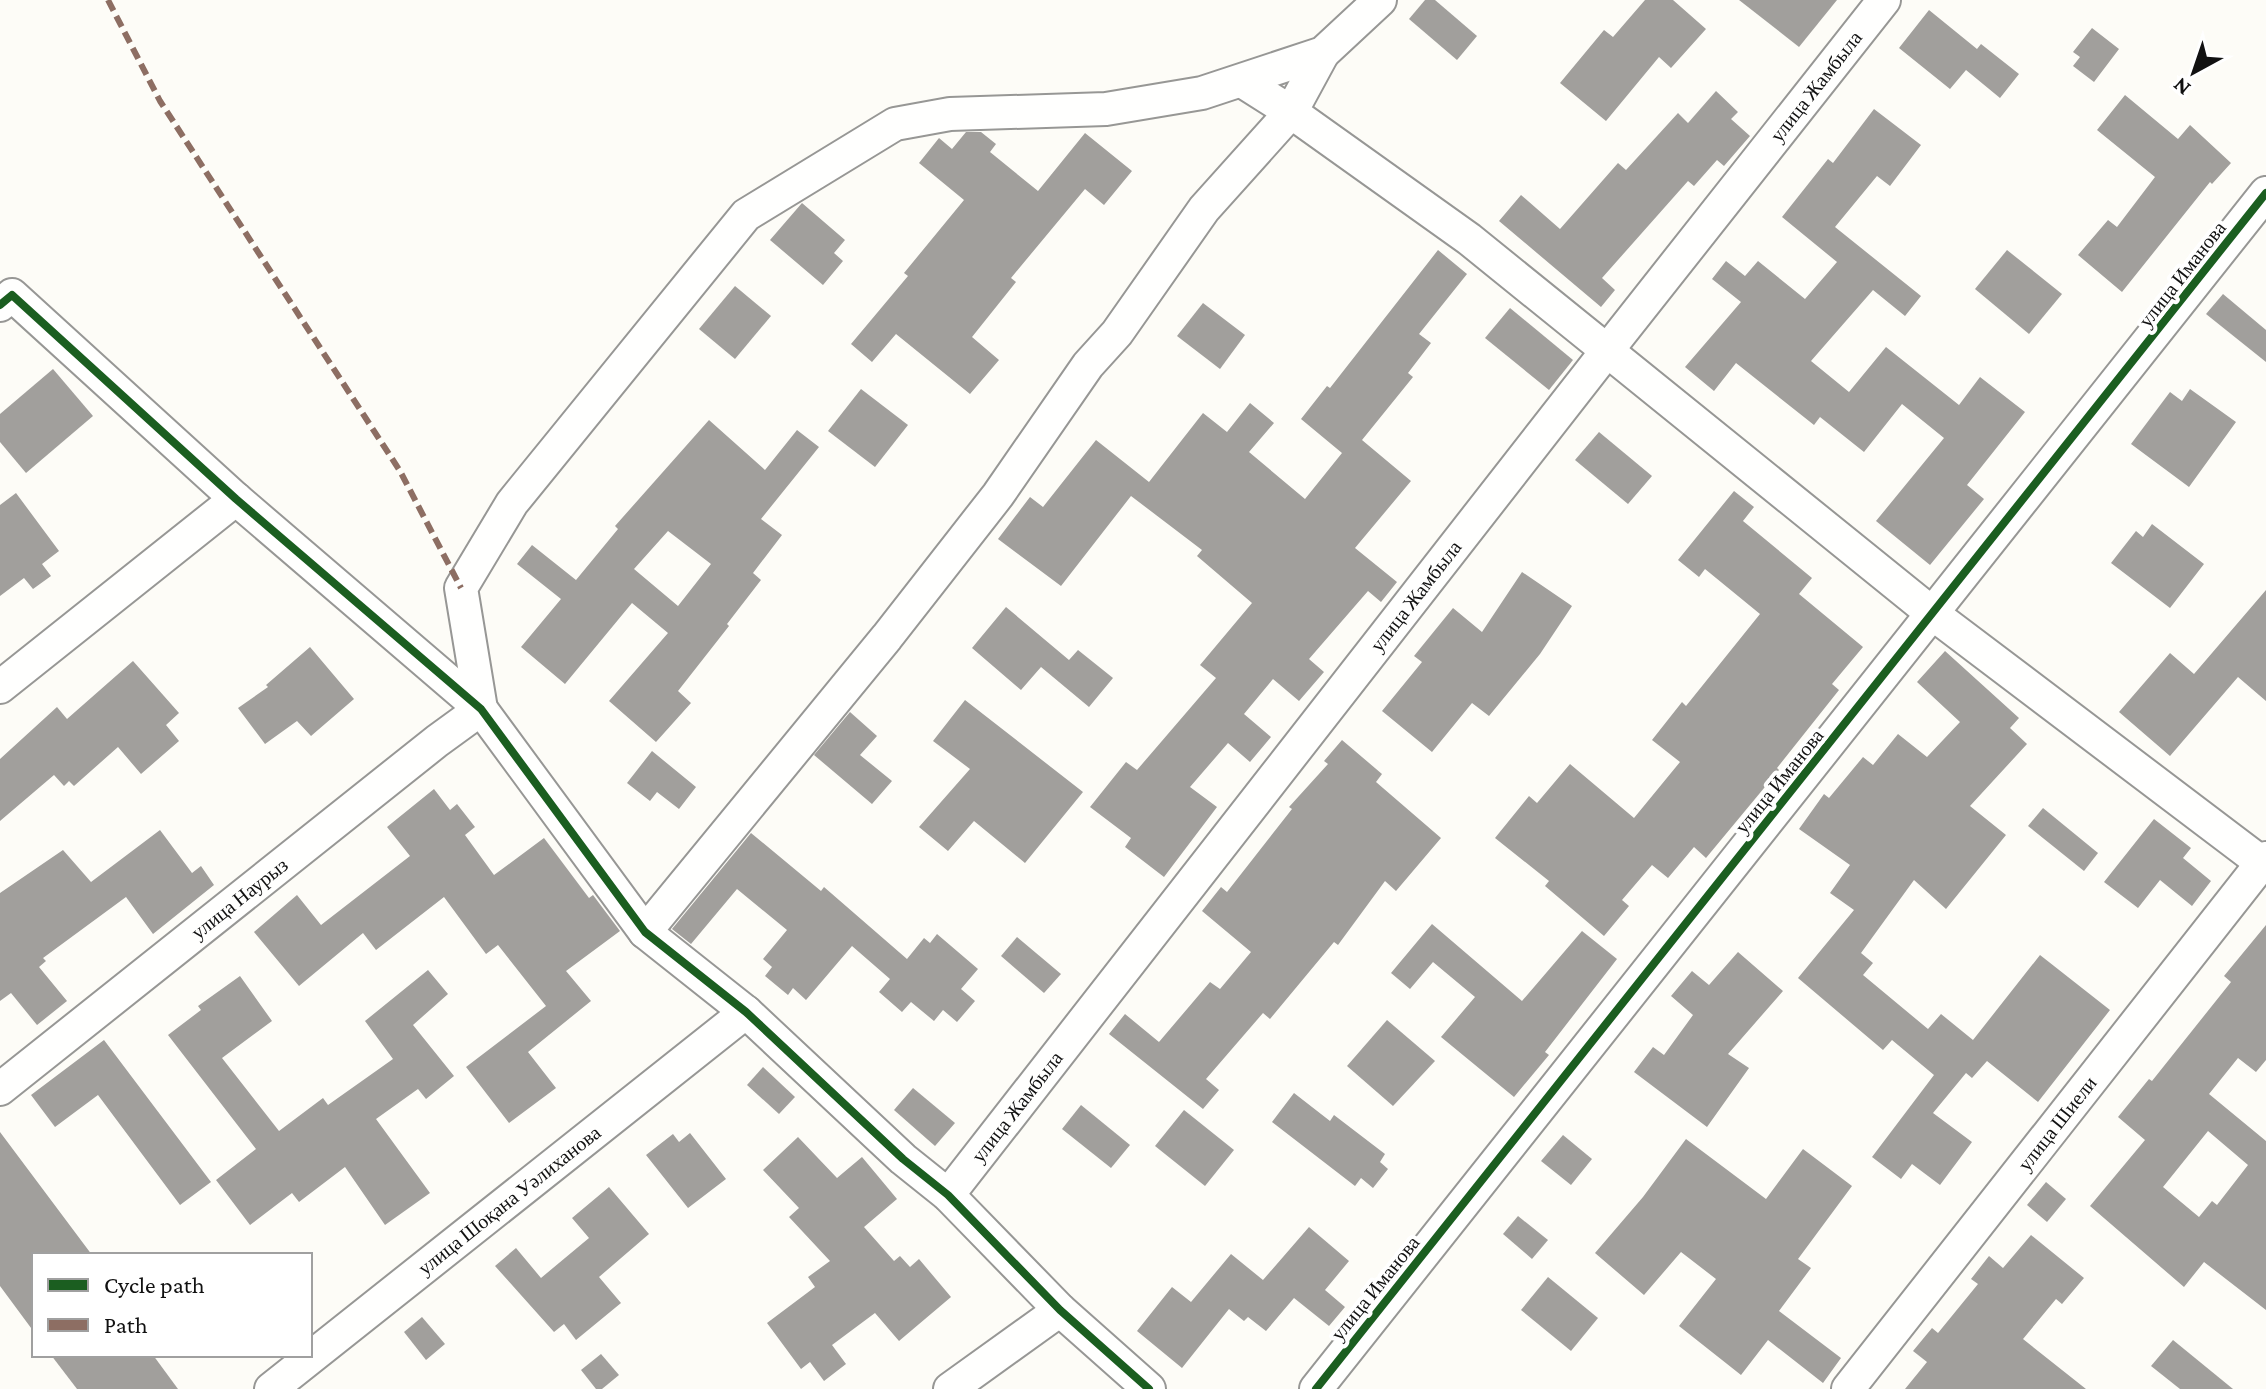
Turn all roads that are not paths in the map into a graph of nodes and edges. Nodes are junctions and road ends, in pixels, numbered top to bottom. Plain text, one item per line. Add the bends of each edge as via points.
1 (1380, 0) edge
2 (1884, 0) edge
3 (1323, 53) junction
4 (1242, 81) junction
5 (1291, 112) junction
6 (2266, 193) edge
7 (4, 294) edge
8 (1606, 352) junction
9 (236, 499) junction
10 (1933, 614) junction
11 (0, 687) edge
12 (481, 709) junction
13 (2265, 862) edge
14 (645, 932) junction
15 (746, 1012) junction
16 (0, 1089) edge
17 (948, 1195) junction
18 (1060, 1310) junction
19 (312, 1356) edge
20 (311, 1357) edge
21 (271, 1389) edge
22 (950, 1389) edge
23 (1149, 1389) edge
24 (1316, 1389) edge
25 (1848, 1389) edge

1 - 3 street
2 - 8 street, улица Жамбыла
3 - 4 street
3 - 5 street
4 - 5 street
4 - 12 street via 1106,109 950,114 895,124 746,215 512,503 461,588
5 - 8 street via 1469,239
5 - 14 street via 1204,209 998,495
6 - 10 street, улица Иманова
7 - 9 street
8 - 10 street
8 - 17 street, улица Жамбыла
9 - 11 street
9 - 12 street
10 - 13 street
10 - 24 street, улица Иманова
12 - 14 street
12 - 16 street, улица Наурыз
13 - 25 street, улица Шиели
14 - 15 street
15 - 17 street
15 - 19 street, улица Шоқана Уәлиханова
17 - 18 street
18 - 22 street
18 - 23 street
20 - 21 street, улица Шоқана Уәлиханова

